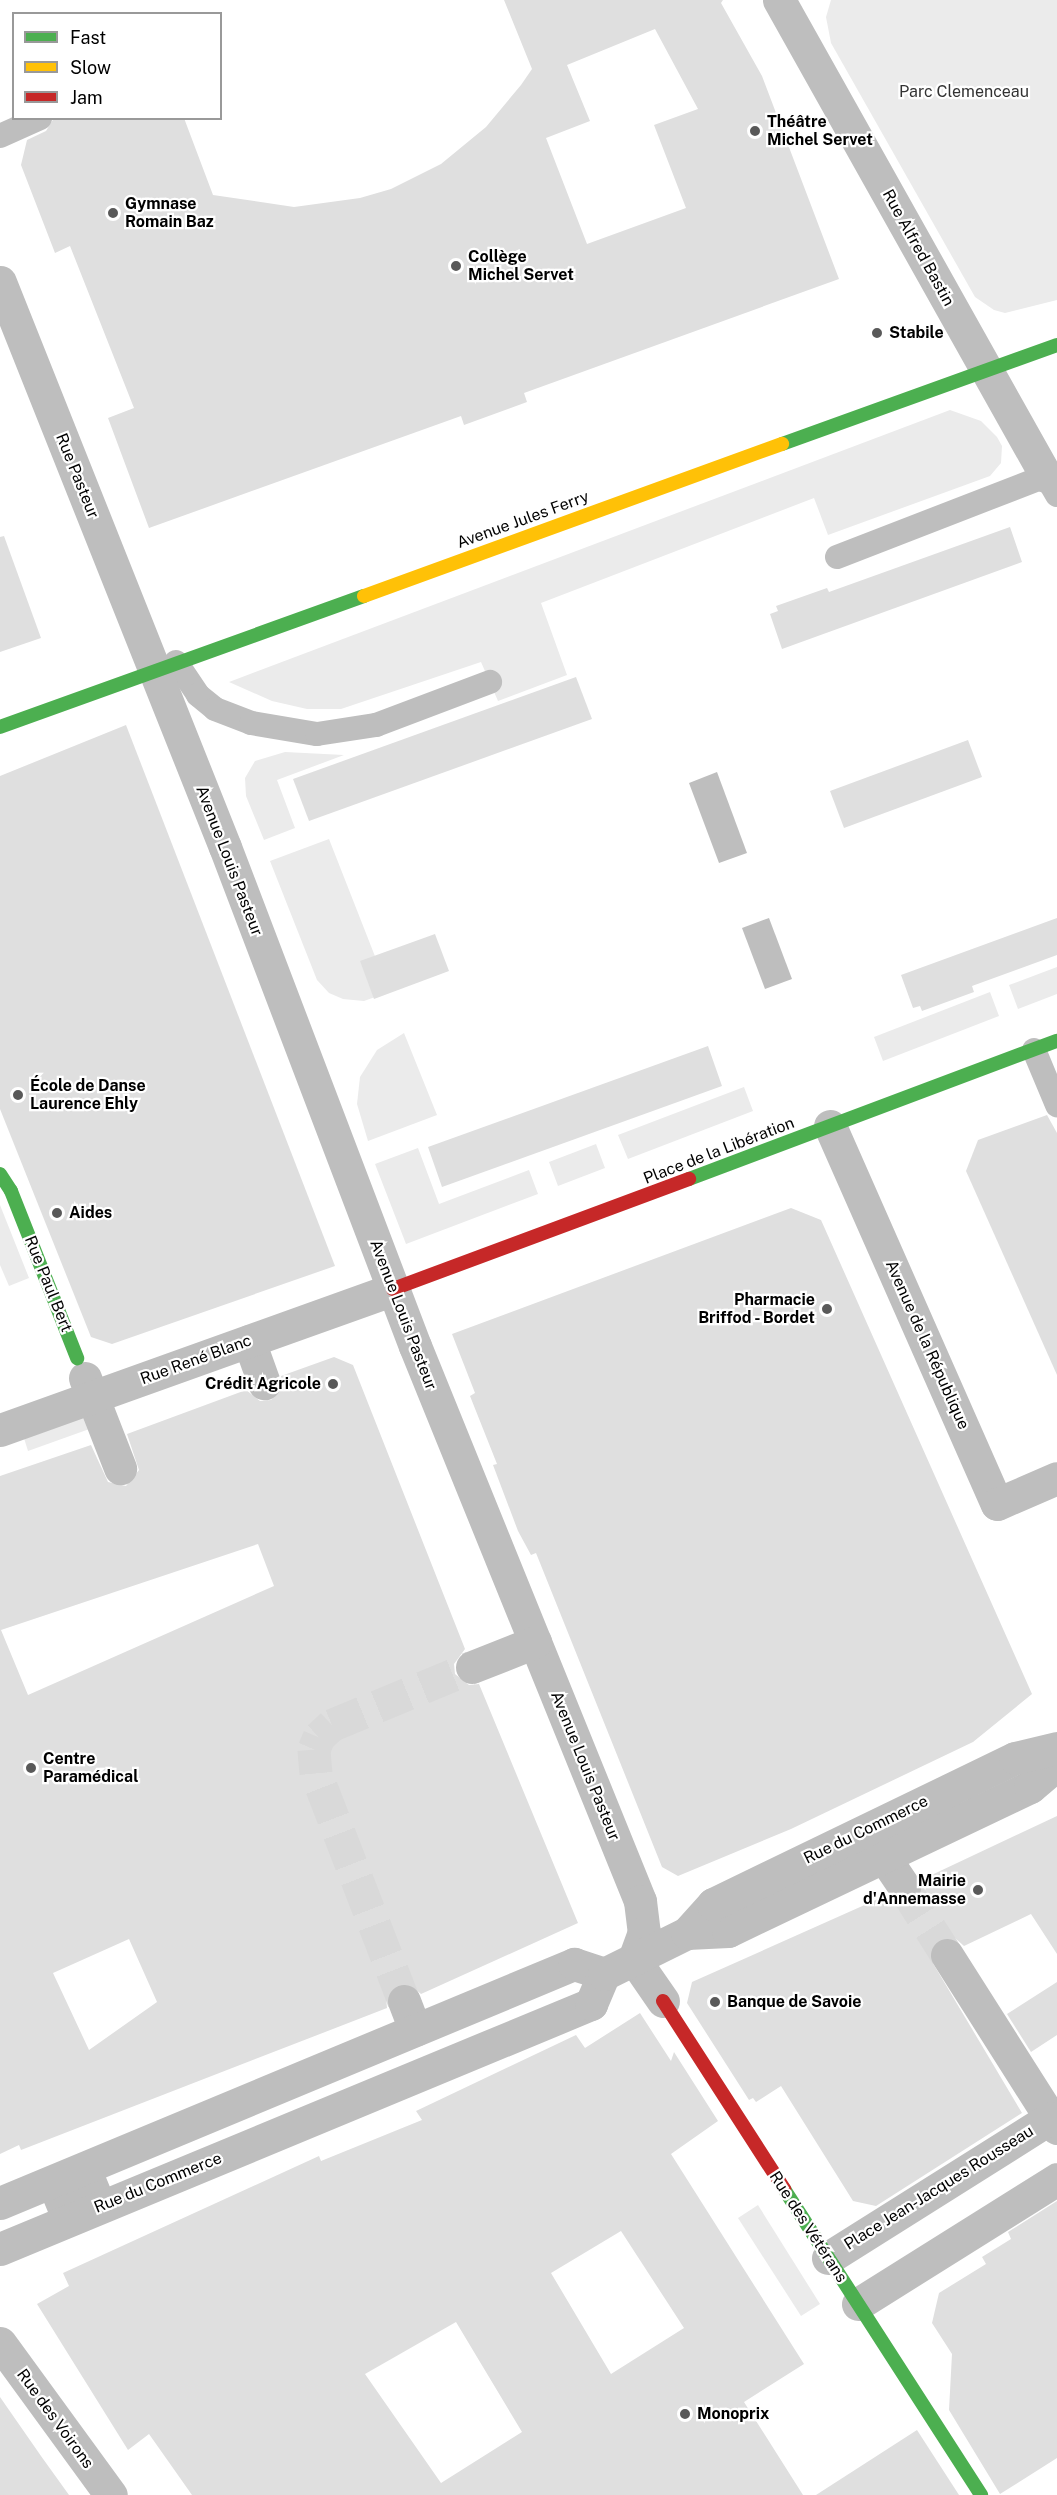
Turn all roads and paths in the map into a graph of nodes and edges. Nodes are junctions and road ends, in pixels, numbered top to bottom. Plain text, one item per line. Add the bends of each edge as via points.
1 (779, 0) edge
2 (36, 120) edge
3 (0, 136) edge
4 (0, 282) edge
5 (1057, 345) edge
6 (987, 370) junction
7 (1052, 486) edge
8 (837, 557) dead end
9 (165, 665) junction
10 (490, 682) dead end
11 (0, 727) edge
12 (1057, 1041) edge
13 (1034, 1050) junction
14 (1057, 1105) edge
15 (830, 1126) junction
16 (0, 1174) edge
17 (393, 1289) junction
18 (249, 1341) junction
19 (77, 1358) joint
20 (264, 1383) dead end
21 (92, 1397) junction
22 (0, 1430) edge
23 (120, 1468) dead end
24 (1057, 1478) edge
25 (535, 1642) junction
26 (472, 1667) tunnel mouth
27 (1057, 1748) edge
28 (1057, 1764) edge
29 (884, 1857) junction
30 (904, 1887) tunnel mouth
31 (687, 1933) junction
32 (947, 1954) tunnel mouth
33 (634, 1959) junction
34 (604, 1974) junction
35 (663, 2001) joint
36 (295, 2080) junction
37 (317, 2118) junction
38 (1054, 2123) edge
39 (1057, 2179) edge
40 (0, 2203) edge
41 (0, 2249) edge
42 (828, 2258) junction
43 (858, 2304) junction
44 (0, 2343) edge
45 (111, 2495) edge
46 (981, 2495) edge

1 - 6 street, Rue Alfred Bastin
2 - 3 lane
4 - 9 street, Rue Pasteur
5 - 6 street, Avenue Jules Ferry
6 - 7 street, Rue Alfred Bastin
6 - 9 street, Avenue Jules Ferry
7 - 8 lane
9 - 10 lane via 215,709 251,723 317,734 376,725
9 - 11 street, Avenue Jules Ferry
9 - 17 street, Avenue Louis Pasteur via 225,847
12 - 13 street, Place de la Libération
13 - 14 lane
13 - 15 street, Place de la Libération
15 - 17 street, Place de la Libération
15 - 24 street, Avenue de la République via 997,1504
16 - 19 street, Rue Paul Bert via 11,1191
17 - 18 street, Rue René Blanc
17 - 25 street, Avenue Louis Pasteur
18 - 20 street
18 - 21 street, Rue René Blanc
19 - 21 street, Rue Paul Bert
21 - 22 street, Rue René Blanc
21 - 23 street, Rue Paul Bert
25 - 26 street
25 - 33 street, Avenue Louis Pasteur via 640,1900 644,1932
27 - 31 street, Rue du Commerce via 1015,1758 713,1904
28 - 29 street, Rue du Commerce via 1030,1787
29 - 30 street
29 - 31 street, Rue du Commerce via 728,1931
31 - 33 street, Rue du Commerce
32 - 38 street, Place Jean-Jacques Rousseau
33 - 34 street, Rue du Commerce
33 - 35 street, Rue des Vétérans
34 - 36 street via 574,1964 409,2016
34 - 37 street, Rue du Commerce via 591,2004
35 - 42 street, Rue des Vétérans
36 - 37 street
36 - 40 street
37 - 41 street, Rue du Commerce
38 - 42 street, Place Jean-Jacques Rousseau
39 - 43 street
42 - 43 street, Rue des Vétérans
43 - 46 street, Rue des Vétérans
44 - 45 street, Rue des Voirons

